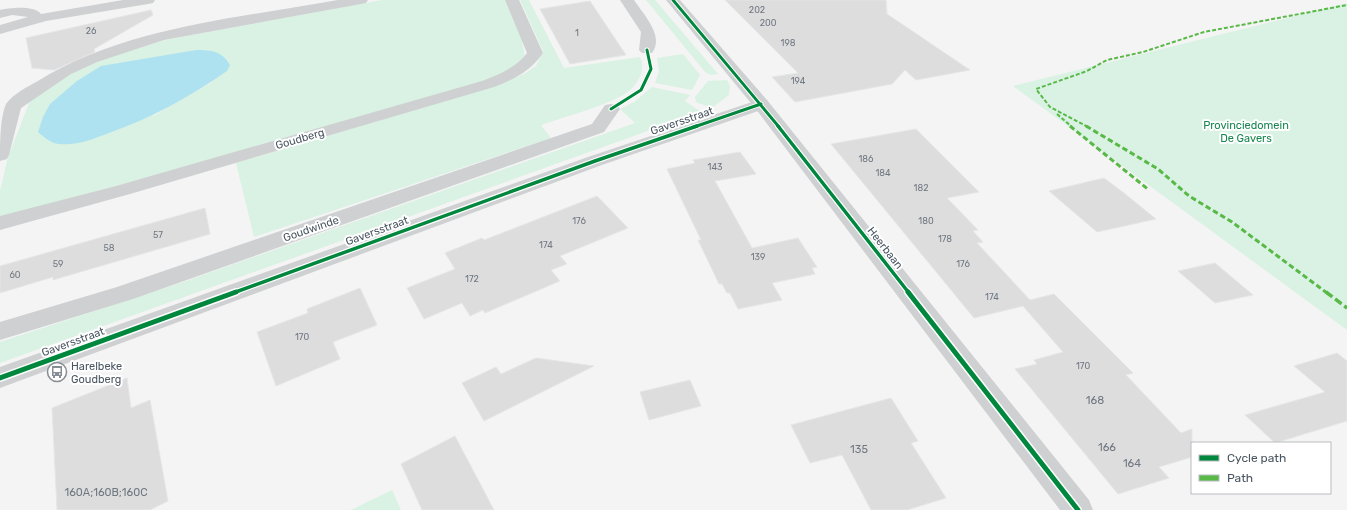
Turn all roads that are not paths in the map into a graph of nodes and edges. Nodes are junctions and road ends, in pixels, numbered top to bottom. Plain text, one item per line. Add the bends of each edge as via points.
1 (148, 0) edge
2 (361, 0) edge
3 (512, 0) edge
4 (627, 0) edge
5 (673, 0) edge
6 (0, 14) edge
7 (44, 17) junction
8 (0, 30) edge
9 (647, 50) dead end
10 (761, 104) junction
11 (611, 109) dead end
12 (0, 154) edge
13 (0, 223) edge
14 (0, 331) edge
15 (0, 378) edge
16 (1078, 510) edge

1 - 7 street
2 - 12 street via 161,36 66,70 13,106
3 - 13 street, Goudberg via 535,53 529,63 517,72 488,84 184,173
4 - 9 street via 648,32
5 - 10 street, Heerbaan
6 - 7 street via 12,11 28,12
7 - 8 street
10 - 15 street, Gaversstraat via 595,161
10 - 16 street, Heerbaan
11 - 14 street, Goudwinde via 598,128 140,288

